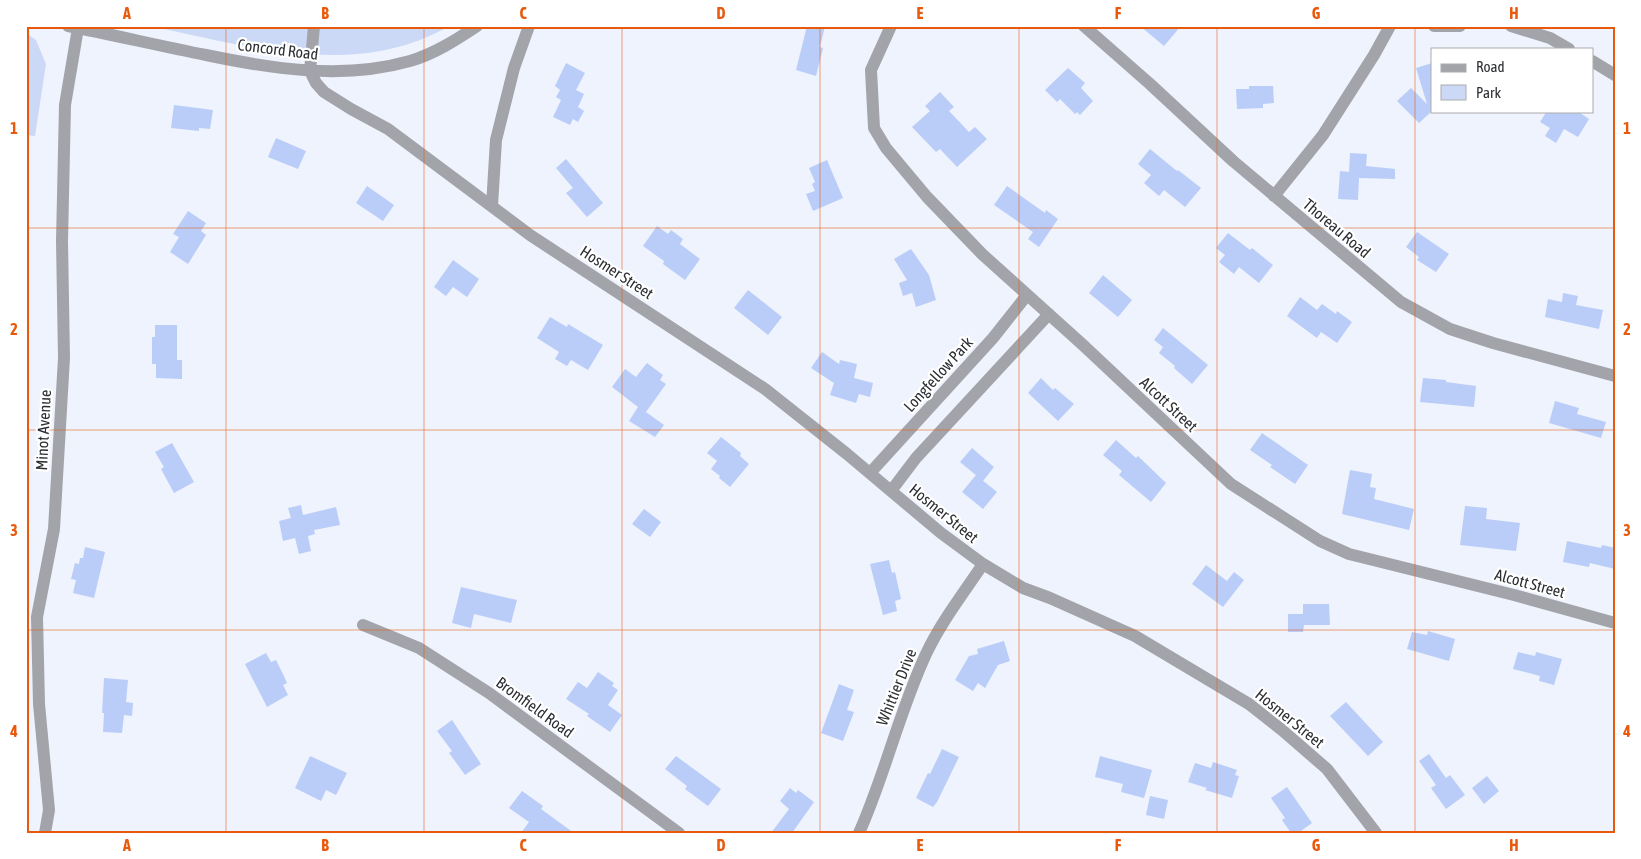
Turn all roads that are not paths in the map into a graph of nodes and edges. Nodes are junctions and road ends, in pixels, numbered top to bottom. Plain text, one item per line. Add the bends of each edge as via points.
1 (314, 26) edge
2 (477, 26) edge
3 (529, 26) edge
4 (891, 26) edge
5 (1084, 26) edge
6 (1390, 26) edge
7 (1434, 26) edge
8 (1460, 26) edge
9 (1512, 26) edge
10 (73, 27) edge
11 (1567, 48) edge
12 (1594, 62) edge
13 (310, 71) junction
14 (1615, 75) edge
15 (1274, 196) junction
16 (492, 206) junction
17 (1027, 295) junction
18 (1049, 314) junction
19 (1615, 376) edge
20 (870, 473) junction
21 (891, 491) junction
22 (983, 564) junction
23 (1615, 623) edge
24 (362, 625) dead end
25 (44, 833) edge
26 (679, 833) edge
27 (859, 833) edge
28 (1376, 833) edge

1 - 13 street
2 - 13 street, Concord Road via 410,61 382,67
3 - 16 street via 514,68 496,140
4 - 17 street, Alcott Street via 871,70 874,128 886,148 927,197
5 - 15 street, Thoreau Road
6 - 15 street via 1323,135
7 - 8 street
9 - 11 street via 1550,38
10 - 13 street, Concord Road via 242,62
10 - 25 street, Minot Avenue via 65,104 64,358 54,529 37,617 39,704 49,810
12 - 14 street
13 - 16 street, Hosmer Street via 324,92 388,129
15 - 19 street, Thoreau Road via 1401,302 1450,329
16 - 20 street, Hosmer Street via 530,235 765,389
17 - 18 street, Alcott Street
17 - 20 street, Longfellow Park via 993,338
18 - 21 street via 916,458
18 - 23 street, Alcott Street via 1231,484 1320,541 1349,554
20 - 21 street, Hosmer Street
21 - 22 street, Hosmer Street
22 - 27 street, Whittier Drive via 939,628 926,655
22 - 28 street, Hosmer Street via 1022,588 1135,636 1249,704 1327,769
24 - 26 street, Bromfield Road via 419,648 474,683

